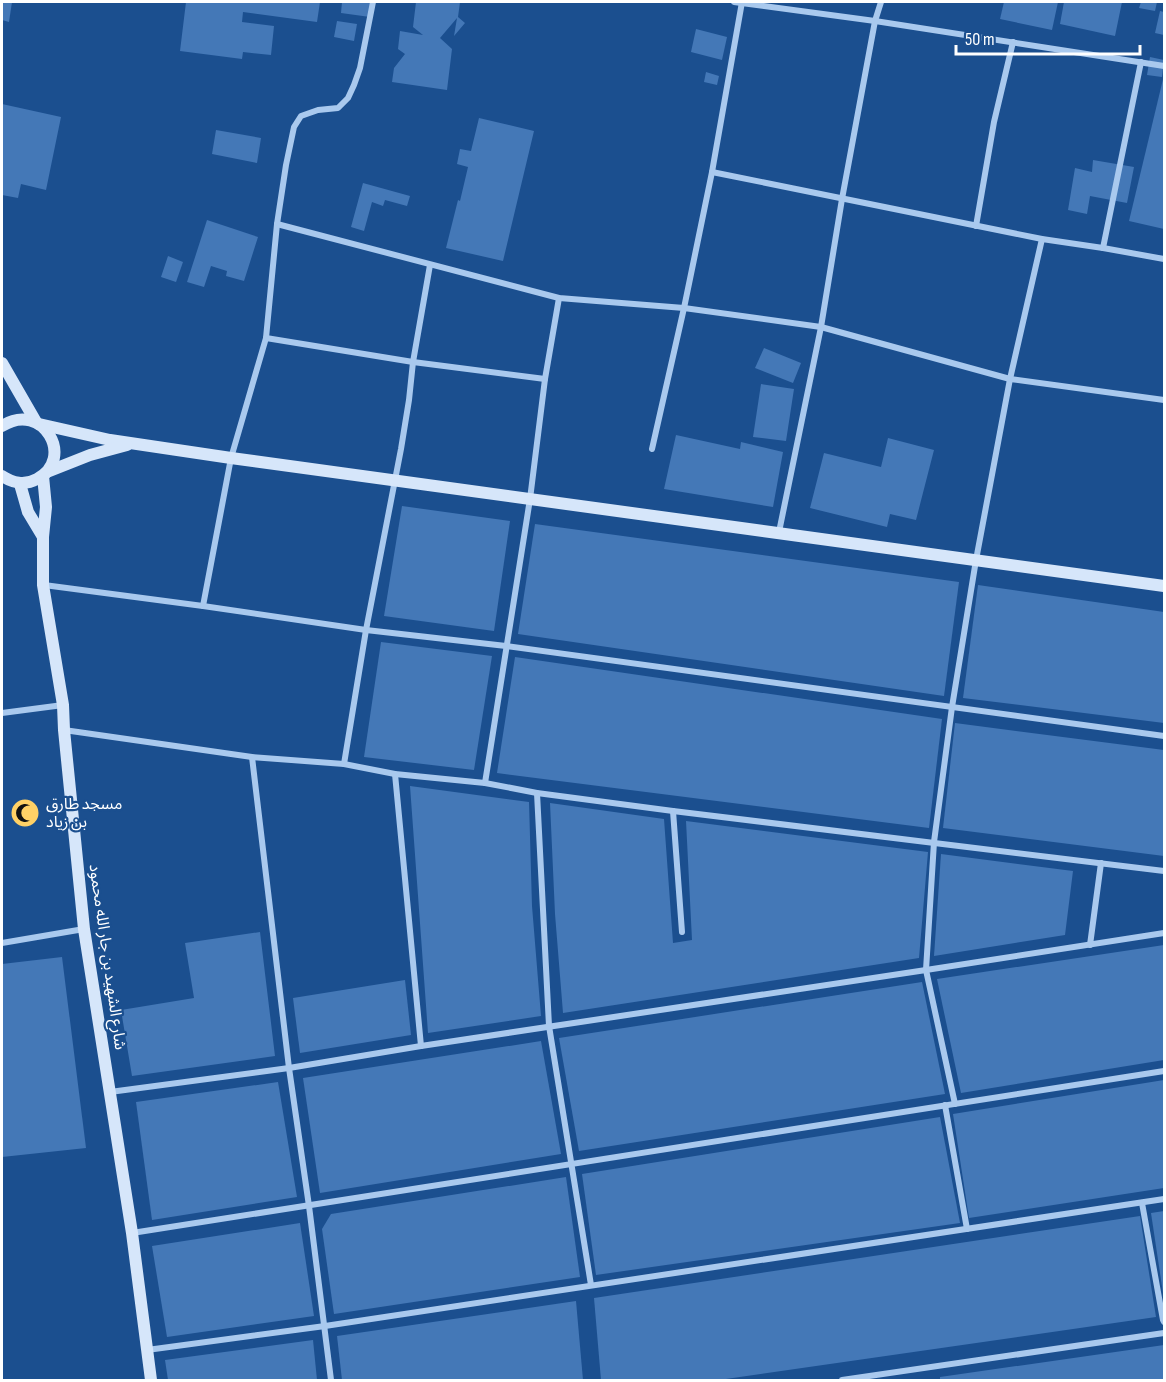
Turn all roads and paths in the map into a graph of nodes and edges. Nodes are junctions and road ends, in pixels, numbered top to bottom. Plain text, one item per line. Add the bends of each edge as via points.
1 (373, 2) edge
2 (739, 2) edge
3 (881, 2) edge
4 (875, 21) junction
5 (1013, 42) junction
6 (1141, 62) junction
7 (1164, 66) edge
8 (712, 172) junction
9 (842, 199) junction
10 (277, 224) junction
11 (976, 226) junction
12 (1042, 239) junction
13 (1102, 248) junction
14 (1164, 259) edge
15 (430, 265) junction
16 (559, 298) junction
17 (684, 308) junction
18 (821, 327) junction
19 (266, 338) junction
20 (413, 362) junction
21 (2, 363) edge
22 (545, 379) junction
23 (1010, 379) junction
24 (1164, 400) edge
25 (37, 423) junction
26 (2, 426) edge
27 (134, 444) junction
28 (652, 449) dead end
29 (231, 458) junction
30 (45, 474) junction
31 (394, 480) junction
32 (8, 481) edge
33 (531, 499) junction
34 (779, 532) junction
35 (43, 537) junction
36 (976, 560) junction
37 (43, 585) junction
38 (1164, 586) edge
39 (203, 606) junction
40 (366, 630) junction
41 (506, 646) junction
42 (63, 705) junction
43 (952, 707) junction
44 (2, 713) edge
45 (64, 730) junction
46 (1164, 736) edge
47 (252, 757) junction
48 (344, 764) junction
49 (395, 774) junction
50 (484, 783) junction
51 (537, 793) junction
52 (674, 811) junction
53 (934, 842) junction
54 (1101, 863) junction
55 (1164, 871) edge
56 (84, 930) junction
57 (682, 932) dead end
58 (1164, 933) edge
59 (2, 943) edge
60 (1090, 945) junction
61 (926, 970) junction
62 (549, 1026) junction
63 (421, 1046) junction
64 (289, 1068) junction
65 (1164, 1071) edge
66 (110, 1092) junction
67 (955, 1104) junction
68 (945, 1106) junction
69 (573, 1164) junction
70 (1164, 1199) edge
71 (1142, 1203) junction
72 (309, 1206) junction
73 (967, 1229) junction
74 (132, 1233) junction
75 (591, 1286) junction
76 (1164, 1322) edge
77 (325, 1326) junction
78 (1164, 1333) edge
79 (147, 1350) junction
80 (151, 1380) edge
81 (331, 1380) edge
82 (842, 1380) edge

1 - 10 street via 360,68 348,98 338,108 301,116 294,127
2 - 4 street
2 - 8 street
3 - 4 street
4 - 5 street
4 - 9 street
5 - 6 street
5 - 11 street
6 - 7 street
6 - 13 street
8 - 9 street
8 - 17 street
9 - 11 street
9 - 18 street
10 - 15 street
10 - 19 street
11 - 12 street
12 - 13 street
12 - 23 street
13 - 14 street
15 - 16 street
15 - 20 street
16 - 17 street
16 - 22 street
17 - 18 street
17 - 28 street
18 - 23 street
18 - 34 street
19 - 20 street
19 - 29 street
20 - 22 street
20 - 31 street
21 - 25 street
22 - 33 street
23 - 24 street
23 - 36 street
25 - 26 street via 17,419
25 - 27 street
25 - 30 street, شارع الشهيد بن جار الله محمود via 53,441 52,462
27 - 29 street
27 - 30 street via 90,455
29 - 31 street
29 - 39 street
30 - 32 street via 32,482
30 - 35 street, شارع الشهيد بن جار الله محمود
31 - 33 street
31 - 40 street
32 - 35 street
33 - 34 street
33 - 41 street
34 - 36 street
35 - 37 street, شارع الشهيد بن جار الله محمود
36 - 38 street
36 - 43 street
37 - 39 street
37 - 42 street, شارع الشهيد بن جار الله محمود
39 - 40 street
40 - 41 street
40 - 48 street
41 - 43 street
41 - 50 street
42 - 44 street
42 - 45 street, شارع الشهيد بن جار الله محمود
43 - 46 street
43 - 53 street
45 - 47 street
45 - 56 street, شارع الشهيد بن جار الله محمود
47 - 48 street
47 - 64 street
48 - 49 street
49 - 50 street
49 - 63 street
50 - 51 street
51 - 52 street
51 - 62 street
52 - 53 street
52 - 57 street
53 - 54 street
53 - 61 street
54 - 55 street
54 - 60 street
56 - 59 street
56 - 66 street, شارع الشهيد بن جار الله محمود
58 - 60 street
60 - 61 street
61 - 62 street
61 - 67 street
62 - 63 street
62 - 69 street
63 - 64 street
64 - 66 street
64 - 72 street
65 - 67 street
66 - 74 street, شارع الشهيد بن جار الله محمود
67 - 68 street
68 - 69 street
68 - 73 street
69 - 72 street
69 - 75 street
70 - 71 street
71 - 73 street
71 - 76 street
72 - 74 street
72 - 77 street
73 - 75 street
74 - 79 street, شارع الشهيد بن جار الله محمود
75 - 77 street
77 - 79 street
77 - 81 street
78 - 82 street
79 - 80 street, شارع الشهيد بن جار الله محمود

